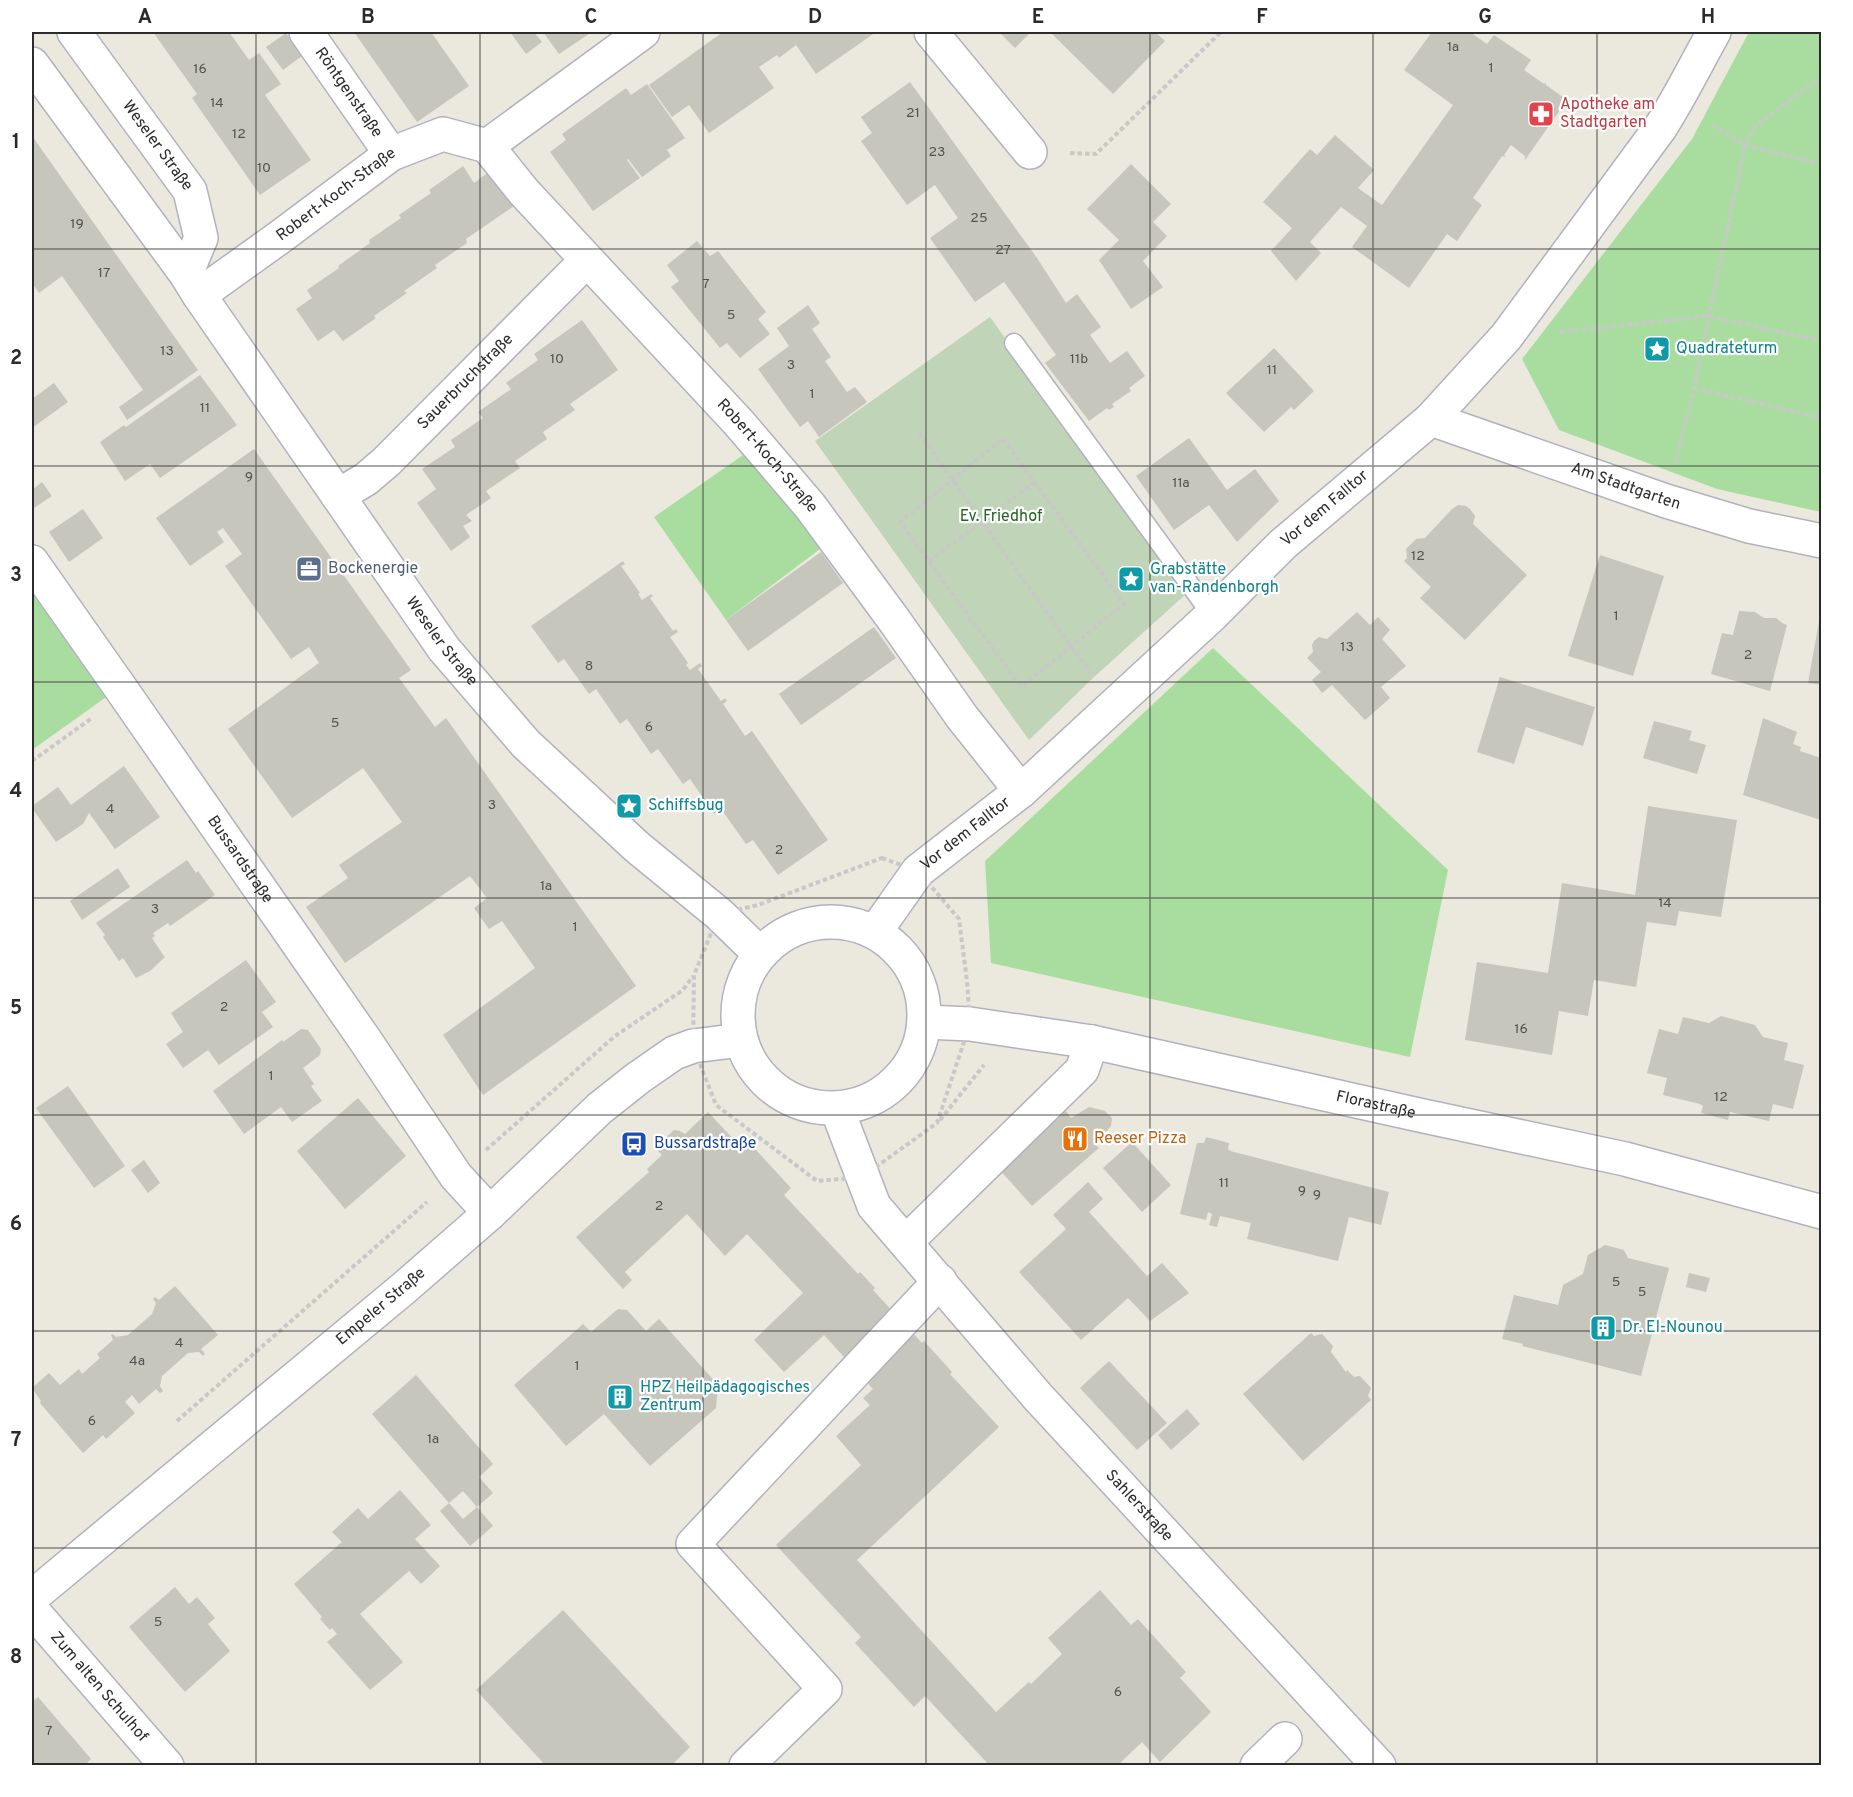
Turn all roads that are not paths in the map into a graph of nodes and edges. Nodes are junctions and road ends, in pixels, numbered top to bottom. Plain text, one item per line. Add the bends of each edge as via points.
1 (74, 32) edge
2 (306, 32) edge
3 (643, 32) edge
4 (932, 32) edge
5 (1714, 32) edge
6 (32, 64) edge
7 (487, 146) junction
8 (1030, 152) road end
9 (391, 154) junction
10 (587, 260) junction
11 (192, 284) junction
12 (1014, 343) dead end
13 (1431, 419) junction
14 (338, 496) junction
15 (1821, 541) edge
16 (32, 562) edge
17 (1212, 615) junction
18 (1021, 791) junction
19 (875, 932) junction
20 (760, 954) junction
21 (925, 1022) junction
22 (741, 1040) junction
23 (1092, 1042) junction
24 (837, 1109) junction
25 (1821, 1212) edge
26 (490, 1214) junction
27 (906, 1242) junction
28 (940, 1281) junction
29 (32, 1597) edge
30 (32, 1610) edge
31 (1323, 1704) junction
32 (167, 1766) edge
33 (746, 1766) edge
34 (1257, 1766) edge
35 (1379, 1766) edge

1 - 11 street, Weseler Straße via 190,191 201,238
2 - 9 street, Röntgenstraße
3 - 7 street
4 - 8 street
5 - 13 street, Vor dem Falltor via 1660,128 1506,337
6 - 11 street, Weseler Straße
7 - 9 street, Robert-Koch-Straße via 443,134
7 - 10 street, Robert-Koch-Straße
9 - 11 street, Robert-Koch-Straße via 280,237
10 - 14 street, Sauerbruchstraße via 386,462
10 - 18 street, Robert-Koch-Straße via 739,423 810,506 962,717
11 - 14 street, Weseler Straße
12 - 17 lane
13 - 15 street, Am Stadtgarten via 1666,501 1749,526
13 - 17 street, Vor dem Falltor via 1283,544
14 - 20 street, Weseler Straße via 444,649 526,744
16 - 26 street, Bussardstraße via 456,1176
17 - 18 street, Vor dem Falltor
18 - 19 street, Vor dem Falltor via 918,871
19 - 20 street via 845,922 814,923 785,933
19 - 21 street via 908,962 921,986
20 - 22 street via 744,979 738,1010
21 - 23 street, Florastraße via 970,1024
21 - 24 street via 917,1054 898,1082 870,1101
22 - 24 street via 754,1068 776,1091 805,1105
22 - 26 street, Empeler Straße via 693,1046 674,1053 600,1108
23 - 25 street, Florastraße via 1625,1159
23 - 27 street via 1082,1070
24 - 27 street, Sahlerstraße via 874,1206
26 - 29 street, Empeler Straße
27 - 28 street, Sahlerstraße
28 - 31 street, Sahlerstraße via 1038,1397
28 - 33 street via 693,1544 825,1689
30 - 32 street, Zum alten Schulhof
31 - 34 street
31 - 35 street, Sahlerstraße

